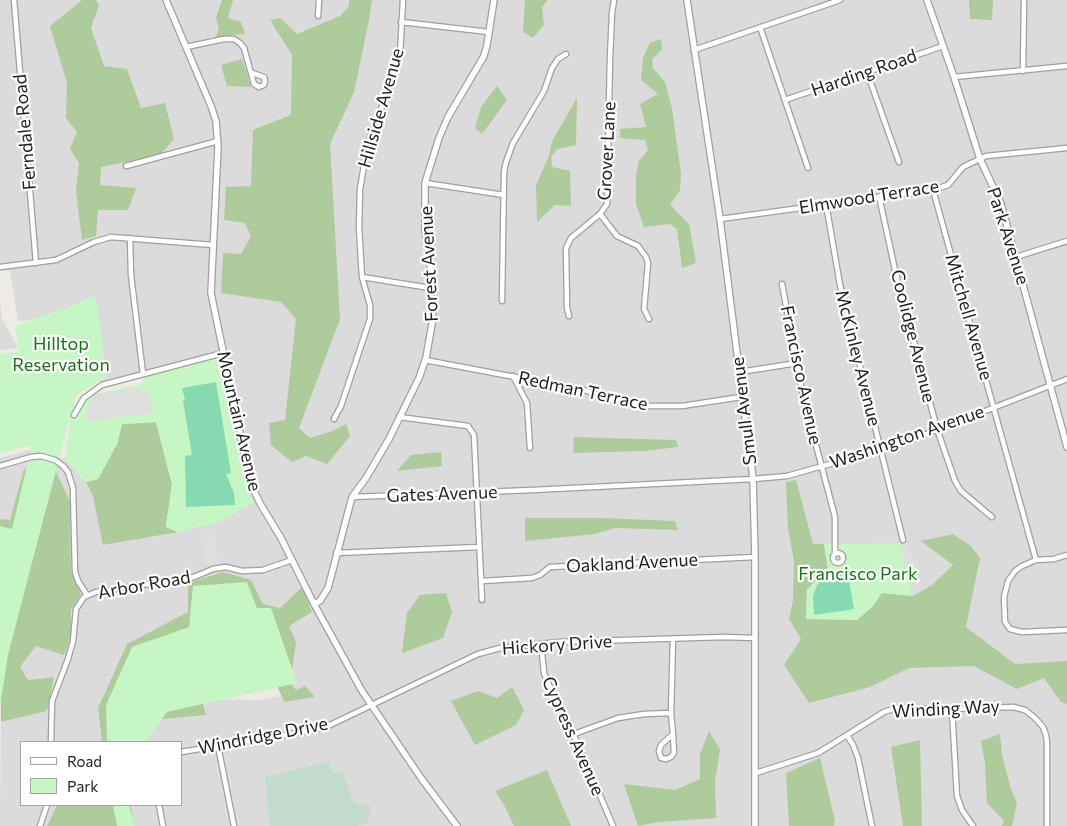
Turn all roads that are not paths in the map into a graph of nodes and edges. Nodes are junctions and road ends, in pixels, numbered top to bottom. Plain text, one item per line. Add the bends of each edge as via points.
1 (14, 0) edge
2 (166, 0) edge
3 (319, 0) edge
4 (403, 0) edge
5 (494, 0) edge
6 (614, 0) edge
7 (687, 0) edge
8 (840, 0) edge
9 (927, 0) edge
10 (1024, 0) edge
11 (318, 16) dead end
12 (401, 22) junction
13 (760, 28) junction
14 (489, 32) junction
15 (943, 46) junction
16 (186, 47) junction
17 (694, 50) junction
18 (566, 54) dead end
19 (1067, 66) edge
20 (1023, 71) junction
21 (867, 72) junction
22 (252, 73) dead end
23 (954, 77) junction
24 (785, 100) junction
25 (218, 141) junction
26 (1067, 148) edge
27 (980, 159) junction
28 (899, 162) dead end
29 (126, 166) dead end
30 (808, 168) dead end
31 (426, 183) junction
32 (933, 190) junction
33 (504, 195) junction
34 (879, 196) junction
35 (826, 204) junction
36 (600, 214) junction
37 (720, 219) junction
38 (130, 238) junction
39 (1067, 241) edge
40 (213, 245) junction
41 (1016, 257) junction
42 (36, 263) junction
43 (0, 267) edge
44 (362, 277) junction
45 (782, 284) dead end
46 (430, 288) junction
47 (502, 301) dead end
48 (569, 316) dead end
49 (649, 319) dead end
50 (223, 353) junction
51 (426, 360) junction
52 (797, 363) junction
53 (740, 372) junction
54 (143, 374) junction
55 (513, 376) junction
56 (1067, 379) edge
57 (1050, 384) junction
58 (741, 397) junction
59 (994, 407) junction
60 (74, 415) dead end
61 (400, 416) junction
62 (334, 418) dead end
63 (937, 429) junction
64 (1067, 447) edge
65 (530, 448) dead end
66 (881, 450) junction
67 (0, 466) edge
68 (822, 467) junction
69 (753, 479) junction
70 (533, 490) joint
71 (478, 492) junction
72 (352, 497) junction
73 (992, 517) dead end
74 (903, 540) dead end
75 (479, 546) junction
76 (336, 553) junction
77 (835, 553) dead end
78 (1067, 556) edge
79 (755, 557) junction
80 (292, 560) junction
81 (1036, 560) junction
82 (482, 581) junction
83 (87, 595) junction
84 (482, 600) dead end
85 (314, 604) junction
86 (1067, 630) edge
87 (755, 638) junction
88 (673, 639) junction
89 (541, 644) junction
90 (371, 705) junction
91 (952, 709) junction
92 (671, 713) junction
93 (574, 734) junction
94 (673, 734) junction
95 (848, 735) junction
96 (51, 741) edge
97 (218, 746) junction
98 (182, 752) edge
99 (756, 773) junction
100 (47, 806) edge
101 (159, 806) edge
102 (40, 826) edge
103 (163, 826) edge
104 (234, 826) edge
105 (457, 826) edge
106 (613, 826) edge
107 (755, 826) edge
108 (872, 826) edge
109 (973, 826) edge
110 (1047, 826) edge

1 - 42 street, Ferndale Road
2 - 16 street, Mountain Avenue
3 - 11 street
4 - 12 street, Hillside Avenue
5 - 14 street, Forest Avenue
6 - 36 street, Grover Lane via 608,196
7 - 17 street, Smull Avenue
8 - 13 street
9 - 15 street, Park Avenue
10 - 20 street
12 - 14 street
12 - 44 street, Hillside Avenue via 400,55 363,165 359,227
13 - 17 street
13 - 24 street
14 - 31 street, Forest Avenue via 484,56 452,109 439,138
15 - 21 street, Harding Road
15 - 23 street, Park Avenue
16 - 22 street via 224,38 234,39 244,48
16 - 25 street, Mountain Avenue via 214,113
17 - 37 street, Smull Avenue
18 - 33 street via 552,68 544,91 510,150 505,167
19 - 20 street
20 - 23 street
21 - 24 street, Harding Road
21 - 28 street
23 - 27 street, Park Avenue
24 - 30 street
25 - 29 street
25 - 40 street, Mountain Avenue
26 - 27 street, Elmwood Terrace
27 - 32 street, Elmwood Terrace via 963,167 948,185
27 - 41 street, Park Avenue via 999,199
31 - 33 street
31 - 46 street, Forest Avenue via 425,230 432,278
32 - 34 street, Elmwood Terrace
32 - 59 street, Mitchell Avenue
33 - 47 street
34 - 35 street, Elmwood Terrace
34 - 63 street, Coolidge Avenue
35 - 37 street, Elmwood Terrace
35 - 66 street, McKinley Avenue via 840,285
36 - 48 street, Grover Lane via 577,232 566,248 566,308
36 - 49 street via 617,236 638,246 646,257 644,309
37 - 53 street, Smull Avenue
38 - 40 street
38 - 42 street via 101,239 56,260
38 - 54 street via 131,275
39 - 41 street
40 - 50 street, Mountain Avenue via 211,293
41 - 57 street, Park Avenue
42 - 43 street
44 - 46 street
44 - 62 street, Hillside Avenue via 370,305 370,319
45 - 52 street, Francisco Avenue
46 - 51 street, Forest Avenue via 434,318
50 - 54 street
50 - 80 street, Mountain Avenue via 250,481
51 - 55 street, Redman Terrace
51 - 61 street, Forest Avenue
52 - 53 street
52 - 68 street, Francisco Avenue
53 - 58 street, Smull Avenue
54 - 60 street via 97,388 84,398
55 - 58 street, Redman Terrace via 643,406 682,406
55 - 65 street via 527,403
56 - 57 street, Washington Avenue
57 - 59 street, Washington Avenue
57 - 64 street, Park Avenue
58 - 69 street, Smull Avenue
59 - 63 street, Washington Avenue
59 - 81 street, Mitchell Avenue
61 - 71 street via 468,426 474,435
61 - 72 street, Forest Avenue
63 - 66 street, Washington Avenue
63 - 73 street, Coolidge Avenue via 961,491
66 - 68 street, Washington Avenue
66 - 74 street, McKinley Avenue
67 - 83 street via 40,456 55,460 68,472 74,488 75,572
68 - 69 street, Washington Avenue via 787,476
68 - 77 street, Francisco Avenue via 835,518
69 - 70 street, Washington Avenue
69 - 79 street, Smull Avenue
70 - 71 street, Gates Avenue
71 - 72 street, Gates Avenue
71 - 75 street
72 - 76 street, Forest Avenue
75 - 76 street
75 - 82 street
76 - 85 street, Forest Avenue via 328,588 320,601
78 - 81 street
79 - 82 street, Oakland Avenue via 550,567 532,578
79 - 87 street, Smull Avenue
80 - 83 street, Arbor Road via 263,570 242,571 226,567 194,577
80 - 85 street, Mountain Avenue
81 - 86 street via 1018,568 1006,585 1007,627 1022,632
82 - 84 street
83 - 96 street, Arbor Road via 76,610 73,641 52,701
85 - 90 street, Mountain Avenue
87 - 88 street, Hickory Drive
87 - 99 street, Smull Avenue
88 - 89 street, Hickory Drive
88 - 92 street
89 - 90 street, Hickory Drive via 478,654
89 - 93 street, Cypress Avenue via 544,673
90 - 97 street, Windridge Drive via 315,730
90 - 105 street, Mountain Avenue
91 - 95 street, Winding Way via 896,708
91 - 109 street via 957,796
91 - 110 street, Winding Way via 1013,707 1029,712 1038,721 1045,731 1047,743
92 - 93 street via 618,718
92 - 94 street
93 - 106 street, Cypress Avenue
94 - 94 street via 661,744 661,758 671,758 674,753
95 - 99 street, Winding Way via 818,753
95 - 108 street via 858,758
97 - 98 street, Windridge Drive
97 - 104 street
99 - 107 street, Smull Avenue
100 - 102 street
101 - 103 street

